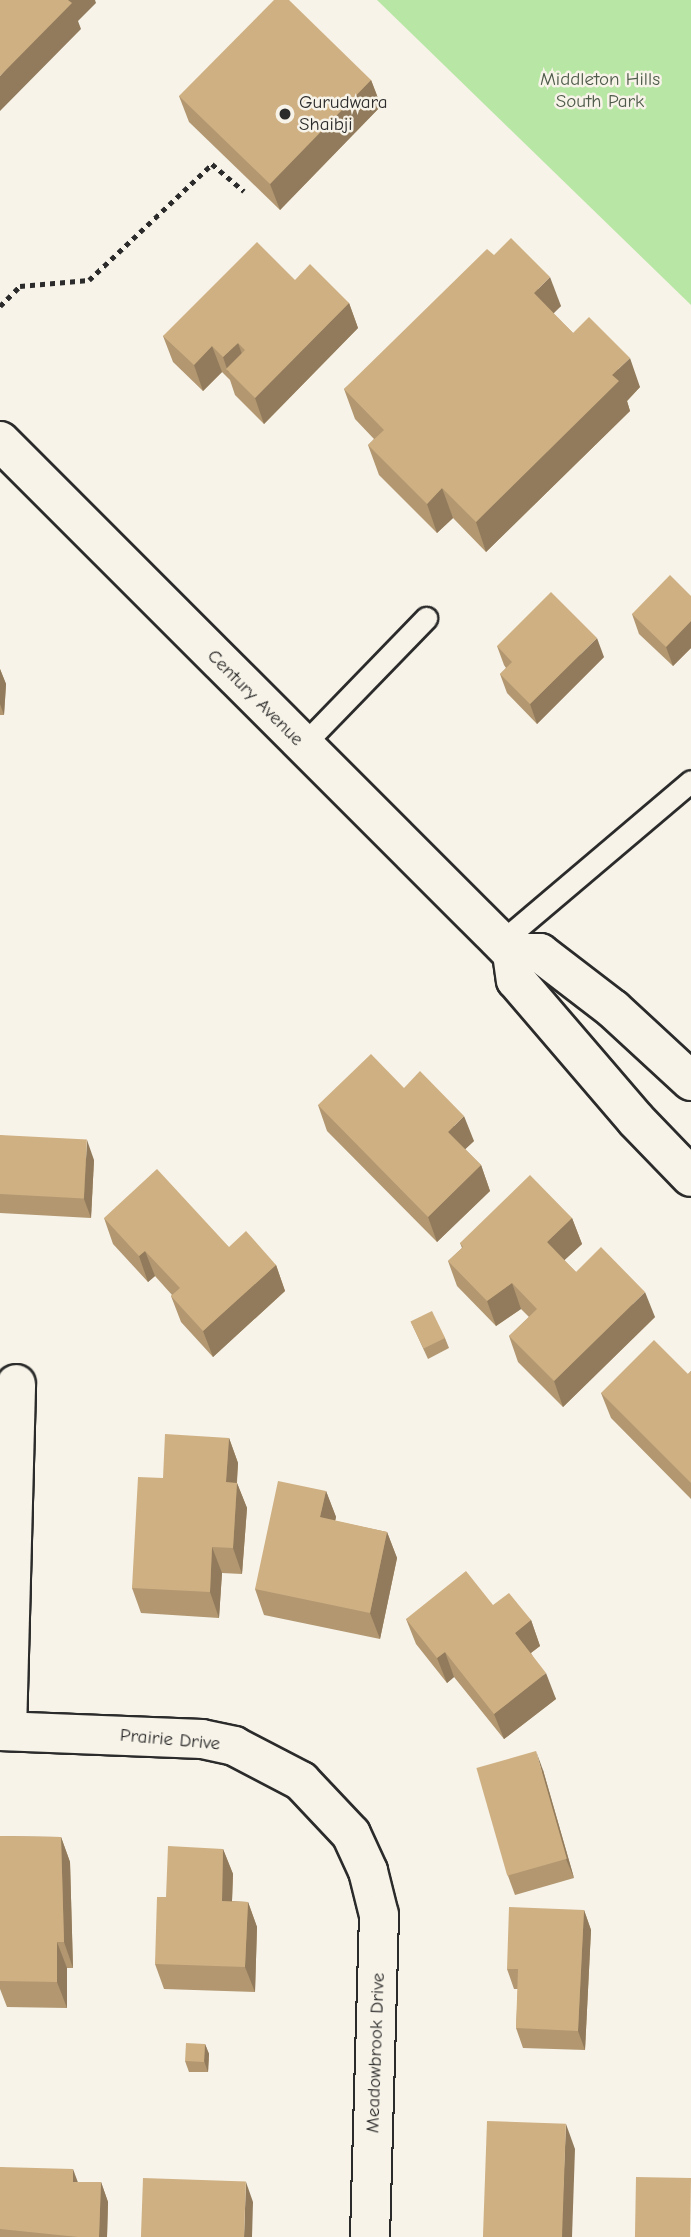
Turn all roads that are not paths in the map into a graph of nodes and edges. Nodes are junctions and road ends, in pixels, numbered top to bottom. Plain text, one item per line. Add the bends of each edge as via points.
1 (0, 441) edge
2 (426, 618) dead end
3 (303, 745) junction
4 (691, 781) edge
5 (506, 948) junction
6 (691, 1081) edge
7 (691, 1177) edge
8 (16, 1384) dead end
9 (3, 1731) edge
10 (368, 1871) joint
11 (370, 2237) edge

1 - 3 main road, Century Avenue
2 - 3 lane
3 - 5 main road, Century Avenue
4 - 5 lane
5 - 6 main road via 540,953 614,1009
5 - 7 main road, Century Avenue via 516,980 636,1121
8 - 9 main road
9 - 10 main road, Prairie Drive via 202,1738 234,1746 301,1781 351,1834
10 - 11 main road, Meadowbrook Drive via 379,1915 380,1947

